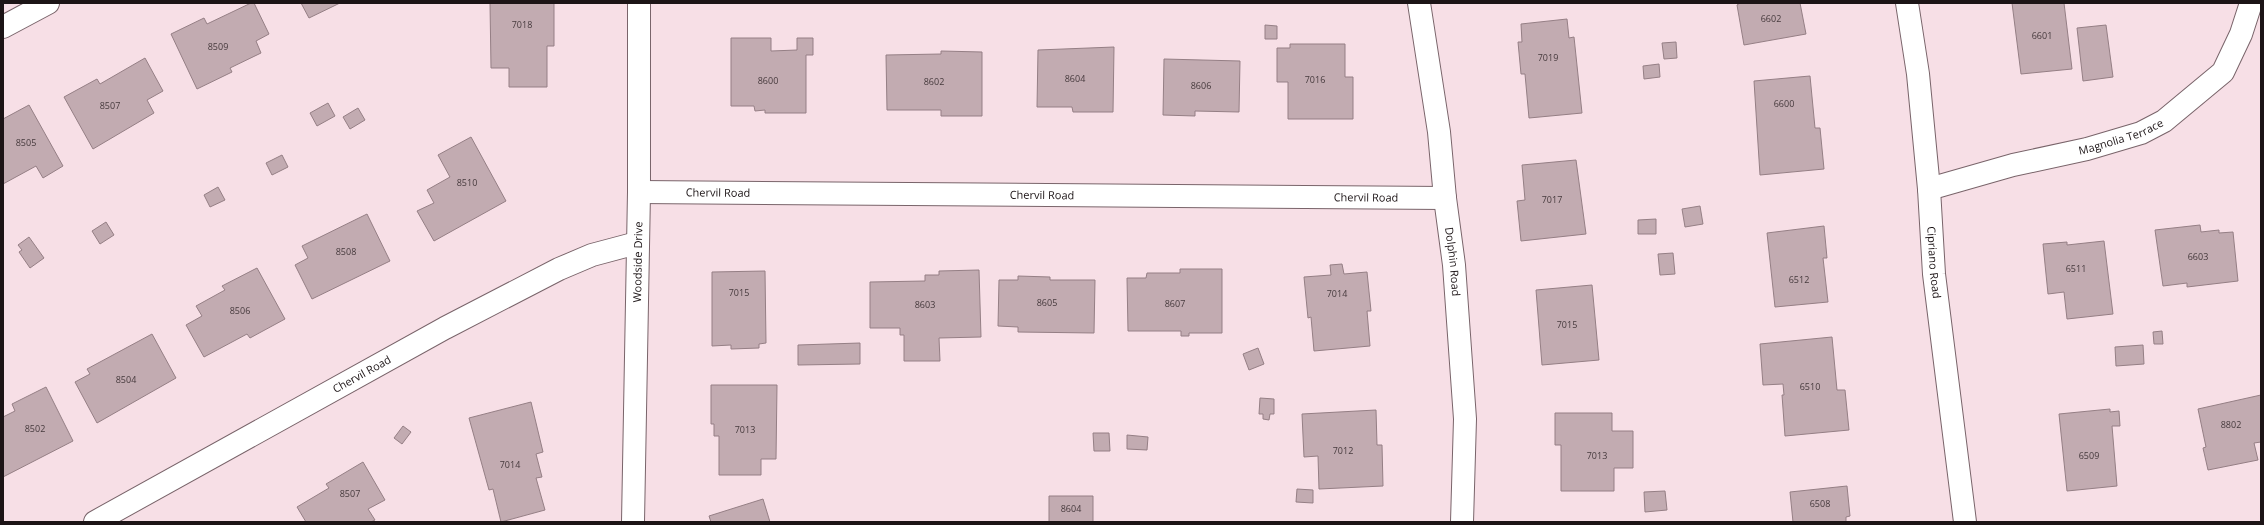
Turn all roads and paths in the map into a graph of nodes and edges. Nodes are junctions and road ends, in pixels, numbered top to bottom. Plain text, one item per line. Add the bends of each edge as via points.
1 (48, 3) edge
2 (639, 3) edge
3 (1419, 3) edge
4 (1907, 3) edge
5 (2251, 3) edge
6 (3, 27) edge
7 (1930, 189) junction
8 (639, 192) junction
9 (1444, 198) junction
10 (637, 243) junction
11 (95, 522) edge
12 (633, 522) edge
13 (1462, 522) edge
14 (1965, 522) edge

1 - 6 street
2 - 8 street, Woodside Drive
3 - 9 street, Dolphin Road via 1439,132
4 - 7 street, Cipriano Road via 1918,74
5 - 7 street, Magnolia Terrace via 2241,34 2223,72 2164,121 2141,133 2087,149 2013,165
7 - 14 street, Cipriano Road via 1934,274
8 - 9 street, Chervil Road
8 - 10 street, Woodside Drive
9 - 13 street, Dolphin Road via 1454,265 1465,419
10 - 11 street, Chervil Road via 592,255 559,269 438,332
10 - 12 street, Woodside Drive

